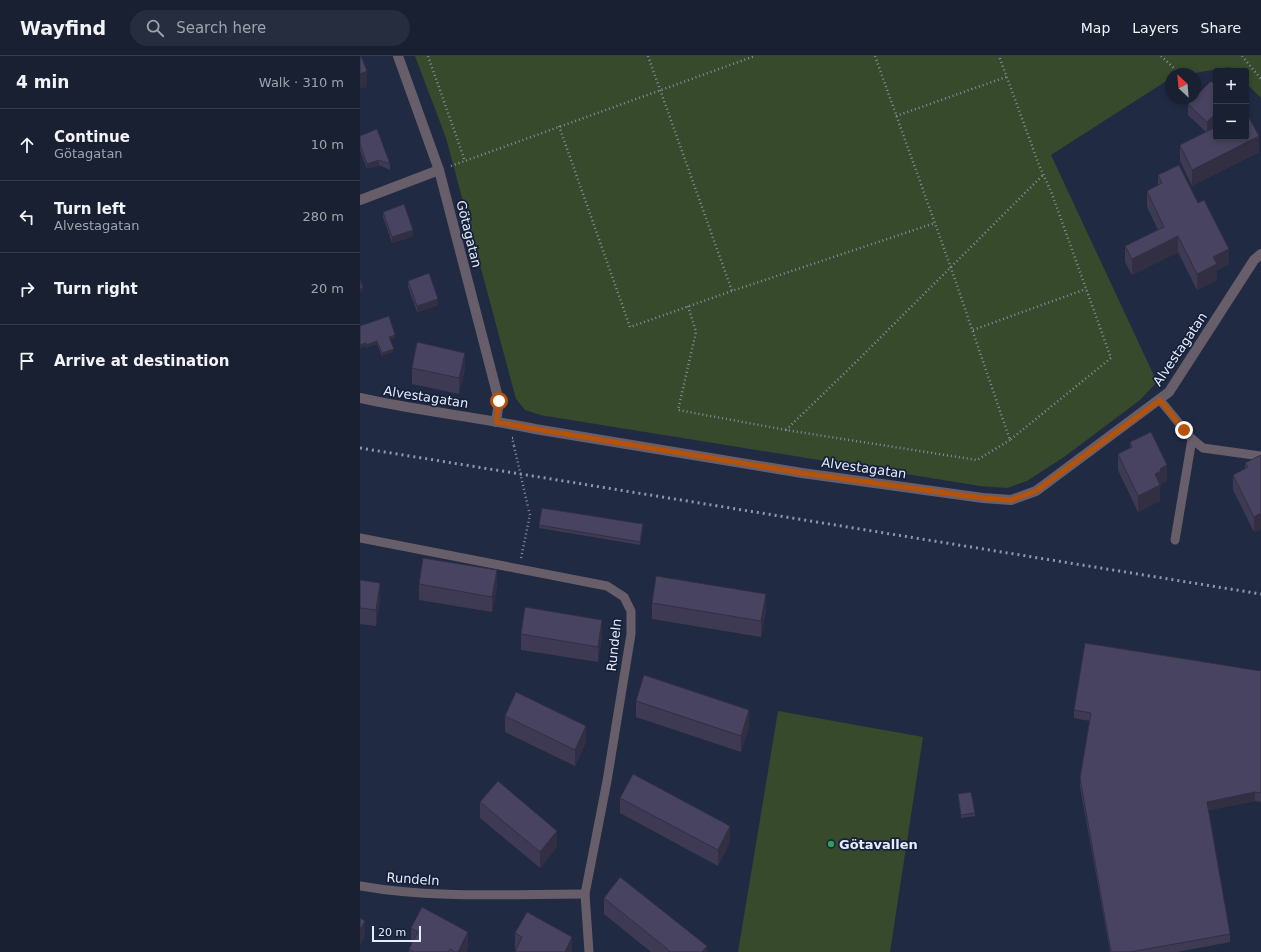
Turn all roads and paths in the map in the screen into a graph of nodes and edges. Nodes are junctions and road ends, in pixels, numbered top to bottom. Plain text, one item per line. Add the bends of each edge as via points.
1 (398, 56) edge
2 (428, 56) edge
3 (648, 56) edge
4 (755, 56) edge
5 (875, 56) edge
6 (999, 56) edge
7 (1161, 56) edge
8 (1242, 56) edge
9 (1174, 68) edge
10 (1006, 77) junction
11 (1261, 79) edge
12 (660, 90) junction
13 (896, 116) junction
14 (559, 126) junction
15 (465, 161) junction
16 (439, 170) junction
17 (1044, 175) junction
18 (360, 200) edge
19 (935, 223) junction
20 (1261, 254) edge
21 (951, 268) junction
22 (1086, 289) junction
23 (732, 291) junction
24 (688, 306) junction
25 (973, 330) junction
26 (360, 398) edge
27 (1160, 400) junction
28 (496, 422) junction
29 (786, 430) junction
30 (1192, 439) junction
31 (1010, 440) junction
32 (514, 446) dead end
33 (1261, 456) edge
34 (360, 538) edge
35 (1175, 540) dead end
36 (518, 569) junction
37 (360, 886) edge
38 (585, 894) junction
39 (588, 952) edge

1 - 16 street, Götagatan
2 - 15 path
3 - 12 path
4 - 12 path
5 - 13 path
6 - 10 path
7 - 9 path
8 - 11 path
10 - 13 path
10 - 17 path
12 - 14 path
12 - 23 path
13 - 19 path
14 - 15 path
14 - 24 path via 630,327
15 - 16 path
16 - 18 street
16 - 28 street, Götagatan via 499,401
17 - 21 path
17 - 22 path
19 - 21 path
19 - 23 path
20 - 27 street, Alvestagatan via 1254,260 1170,392
21 - 25 path
21 - 29 path
22 - 25 path
22 - 31 path via 1111,358
23 - 24 path
24 - 29 path via 696,332 678,410
25 - 31 path
26 - 28 street, Alvestagatan
27 - 28 street, Alvestagatan via 1036,491 1011,500 802,473
27 - 30 lane
29 - 31 path via 977,460
30 - 33 lane via 1203,448
30 - 35 lane
32 - 36 path, bridge via 530,515
34 - 36 lane, Rundeln
36 - 38 lane, Rundeln via 607,586 624,598 631,611 631,634
37 - 38 lane, Rundeln via 468,895
38 - 39 lane, Rundeln

